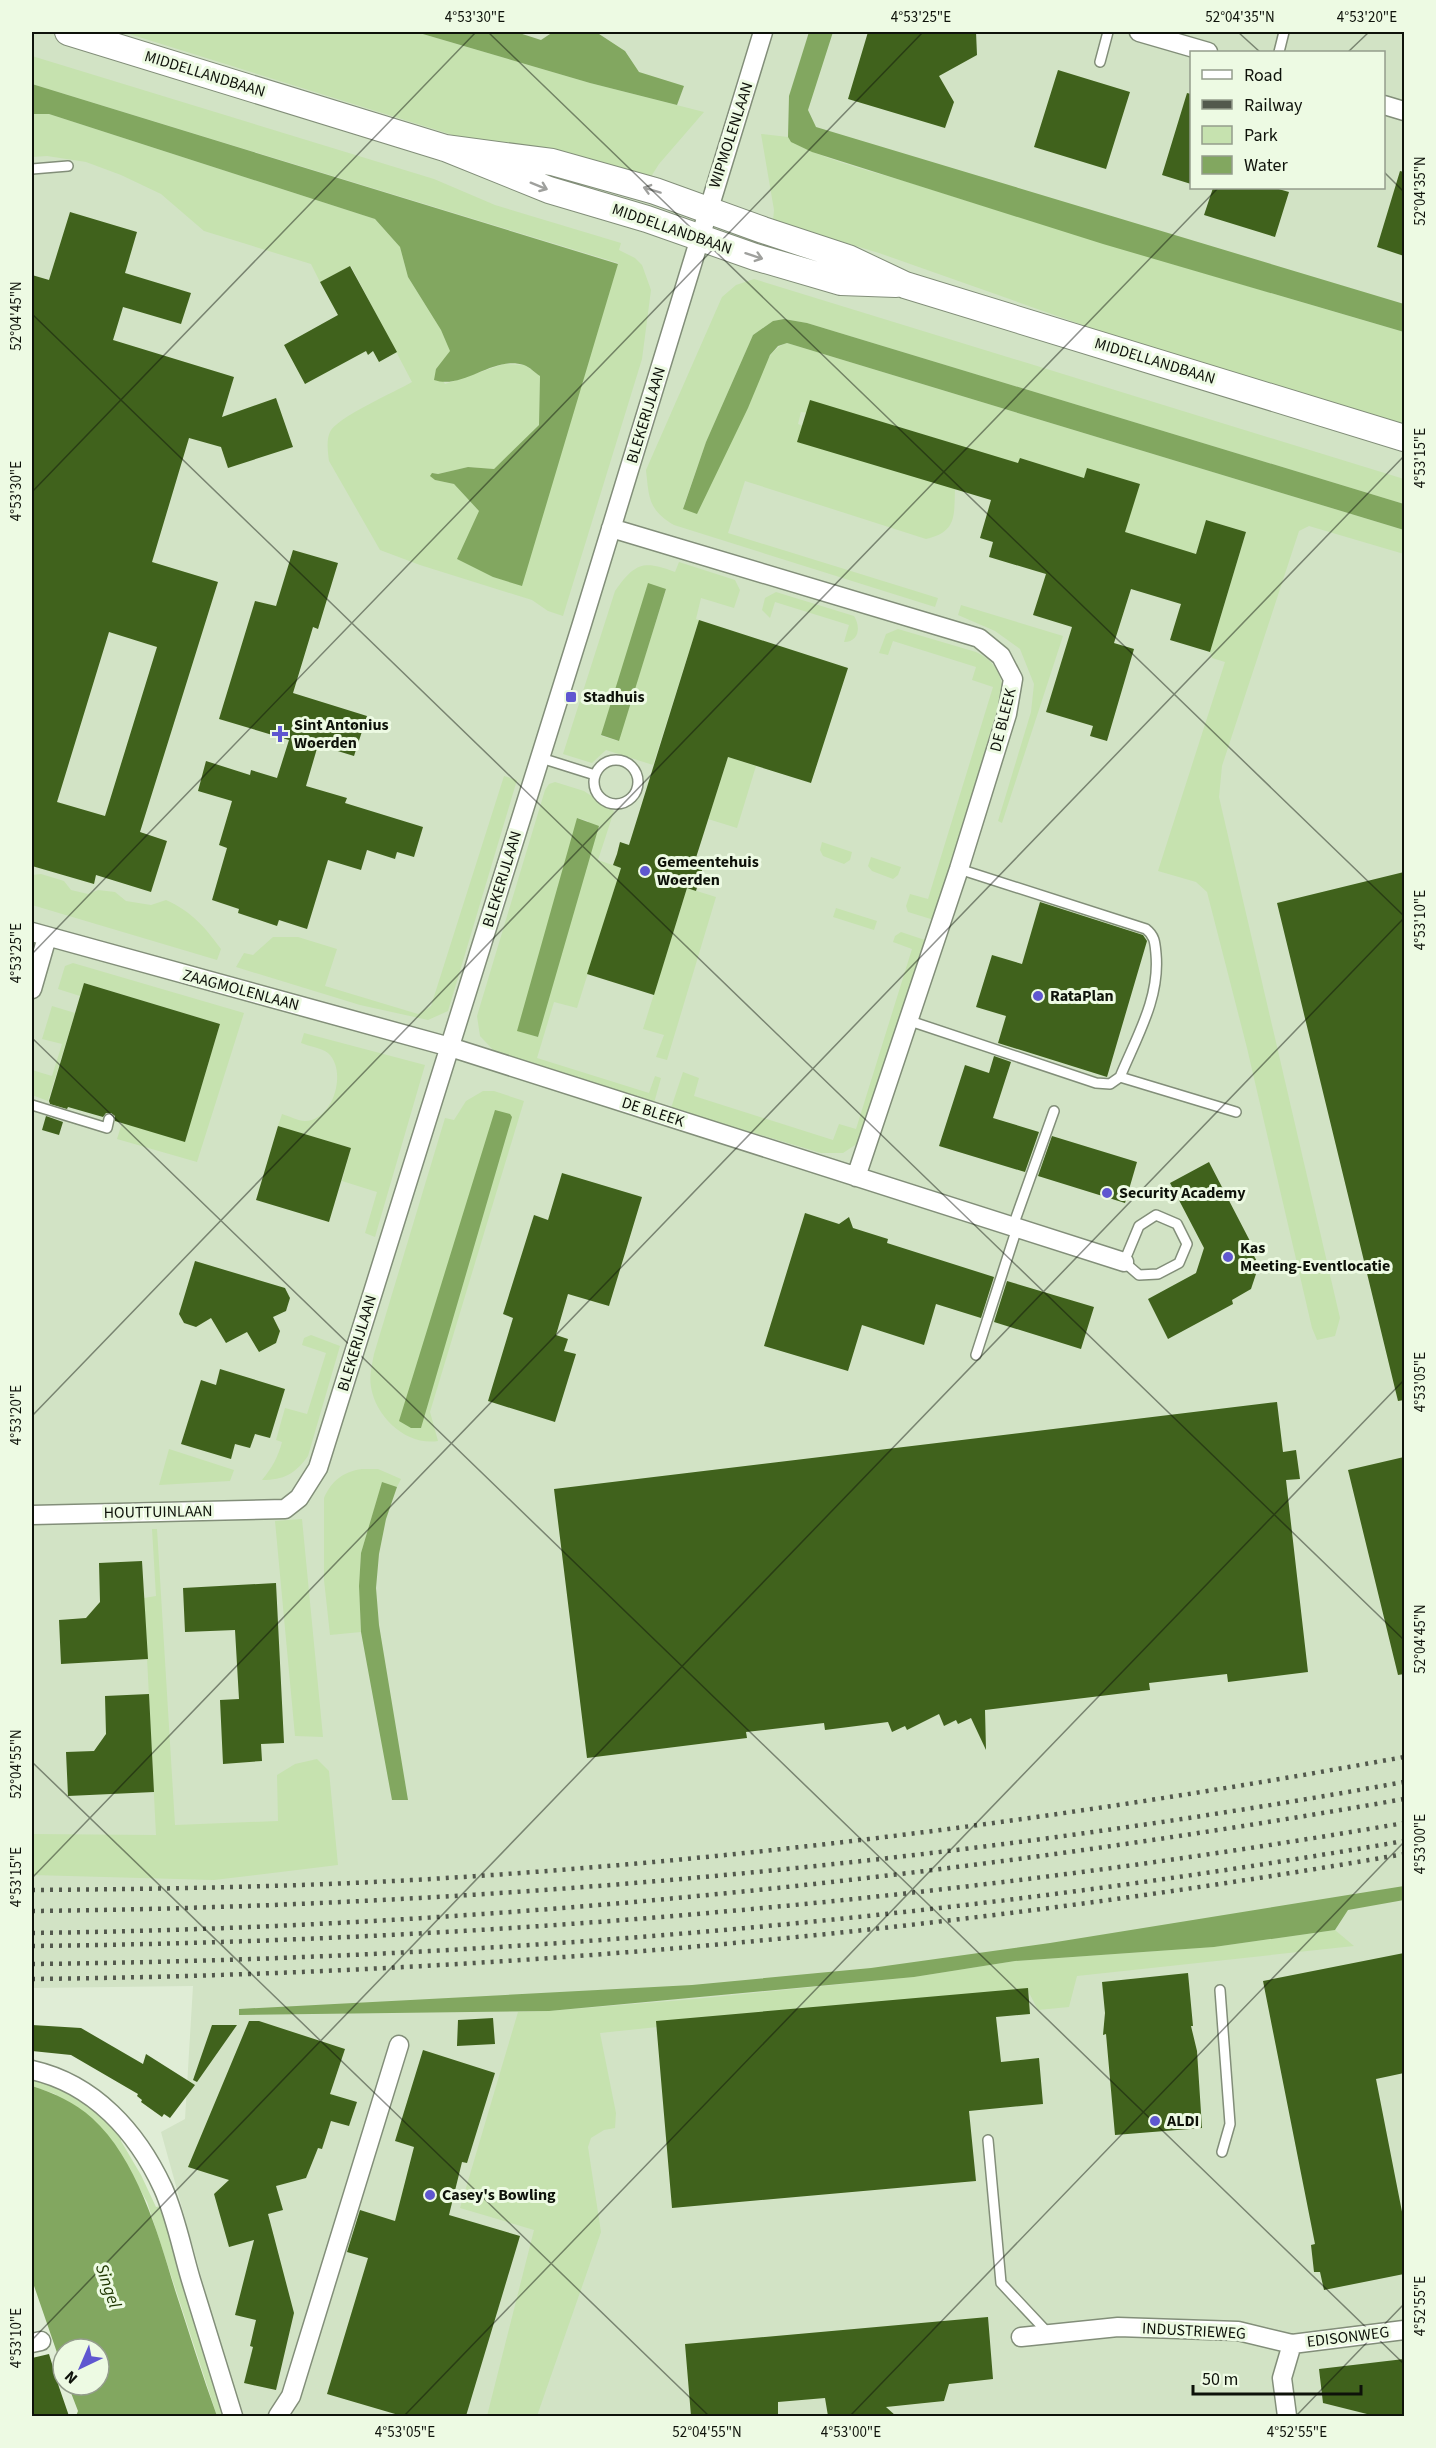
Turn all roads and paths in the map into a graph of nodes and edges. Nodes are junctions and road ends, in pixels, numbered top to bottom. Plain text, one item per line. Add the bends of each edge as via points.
1 (68, 32) edge
2 (763, 32) edge
3 (1108, 32) edge
4 (1139, 32) edge
5 (1284, 32) edge
6 (1171, 36) edge
7 (1206, 51) edge
8 (1279, 51) edge
9 (1100, 62) dead end
10 (1385, 106) edge
11 (1404, 111) edge
12 (445, 148) junction
13 (68, 166) dead end
14 (32, 169) edge
15 (707, 210) junction
16 (698, 238) junction
17 (905, 285) junction
18 (1404, 438) edge
19 (611, 528) junction
20 (541, 758) junction
21 (595, 775) junction
22 (958, 869) junction
23 (39, 934) edge
24 (32, 989) edge
25 (907, 1020) junction
26 (450, 1047) junction
27 (1120, 1077) junction
28 (32, 1105) edge
29 (1054, 1111) dead end
30 (1236, 1112) dead end
31 (110, 1119) dead end
32 (856, 1177) junction
33 (1015, 1227) junction
34 (1124, 1262) junction
35 (1139, 1275) junction
36 (1135, 1285) dead end
37 (976, 1356) dead end
38 (285, 1509) joint
39 (32, 1515) edge
40 (1220, 1989) dead end
41 (399, 2045) dead end
42 (32, 2070) edge
43 (988, 2140) dead end
44 (1222, 2152) dead end
45 (1404, 2330) edge
46 (1050, 2334) junction
47 (1021, 2337) dead end
48 (1292, 2344) junction
49 (233, 2416) edge
50 (278, 2416) edge
51 (1287, 2416) edge

1 - 12 main road, MIDDELLANDBAAN
2 - 15 street, WIPMOLENLAAN
3 - 9 lane
4 - 6 street
5 - 8 lane
6 - 7 street
10 - 11 street
15 -> 12 main road, MIDDELLANDBAAN via 552,162
12 -> 16 main road, MIDDELLANDBAAN via 549,190
13 - 14 lane
15 - 16 street, WIPMOLENLAAN
15 - 17 main road, MIDDELLANDBAAN via 849,258
16 -> 17 main road, MIDDELLANDBAAN via 841,282
16 - 19 street, BLEKERIJLAAN
17 - 18 main road, MIDDELLANDBAAN
19 - 20 street, BLEKERIJLAAN
19 - 22 street, DE BLEEK via 979,638 1001,656 1013,679 1007,714
20 - 21 lane
20 - 26 street, BLEKERIJLAAN
21 - 21 lane via 597,794 608,803 627,802 636,792 638,778 626,762 605,763
22 - 25 street, DE BLEEK
22 - 27 lane via 1152,933 1157,971 1153,1001
23 - 24 street
23 - 26 street, ZAAGMOLENLAAN
25 - 27 lane via 1096,1083 1110,1084
25 - 32 street, DE BLEEK
26 - 32 street, DE BLEEK
26 - 38 street, BLEKERIJLAAN via 318,1468 299,1498
27 - 30 lane
28 - 31 lane via 107,1128
29 - 33 lane
32 - 33 street, DE BLEEK
33 - 34 street, DE BLEEK
33 - 37 lane
34 - 35 lane, DE BLEEK
34 - 35 lane via 1139,1226 1156,1215 1177,1224 1187,1244 1179,1263 1158,1274
35 - 36 lane
38 - 39 street, HOUTTUINLAAN
40 - 44 lane via 1230,2124
41 - 50 street via 291,2396
42 - 49 street via 49,2074 89,2095 122,2122 144,2151 164,2190
43 - 46 lane via 1001,2283
45 - 48 street, EDISONWEG
46 - 47 street, INDUSTRIEWEG
46 - 48 street, INDUSTRIEWEG via 1118,2327 1238,2331
48 - 51 street via 1282,2378

